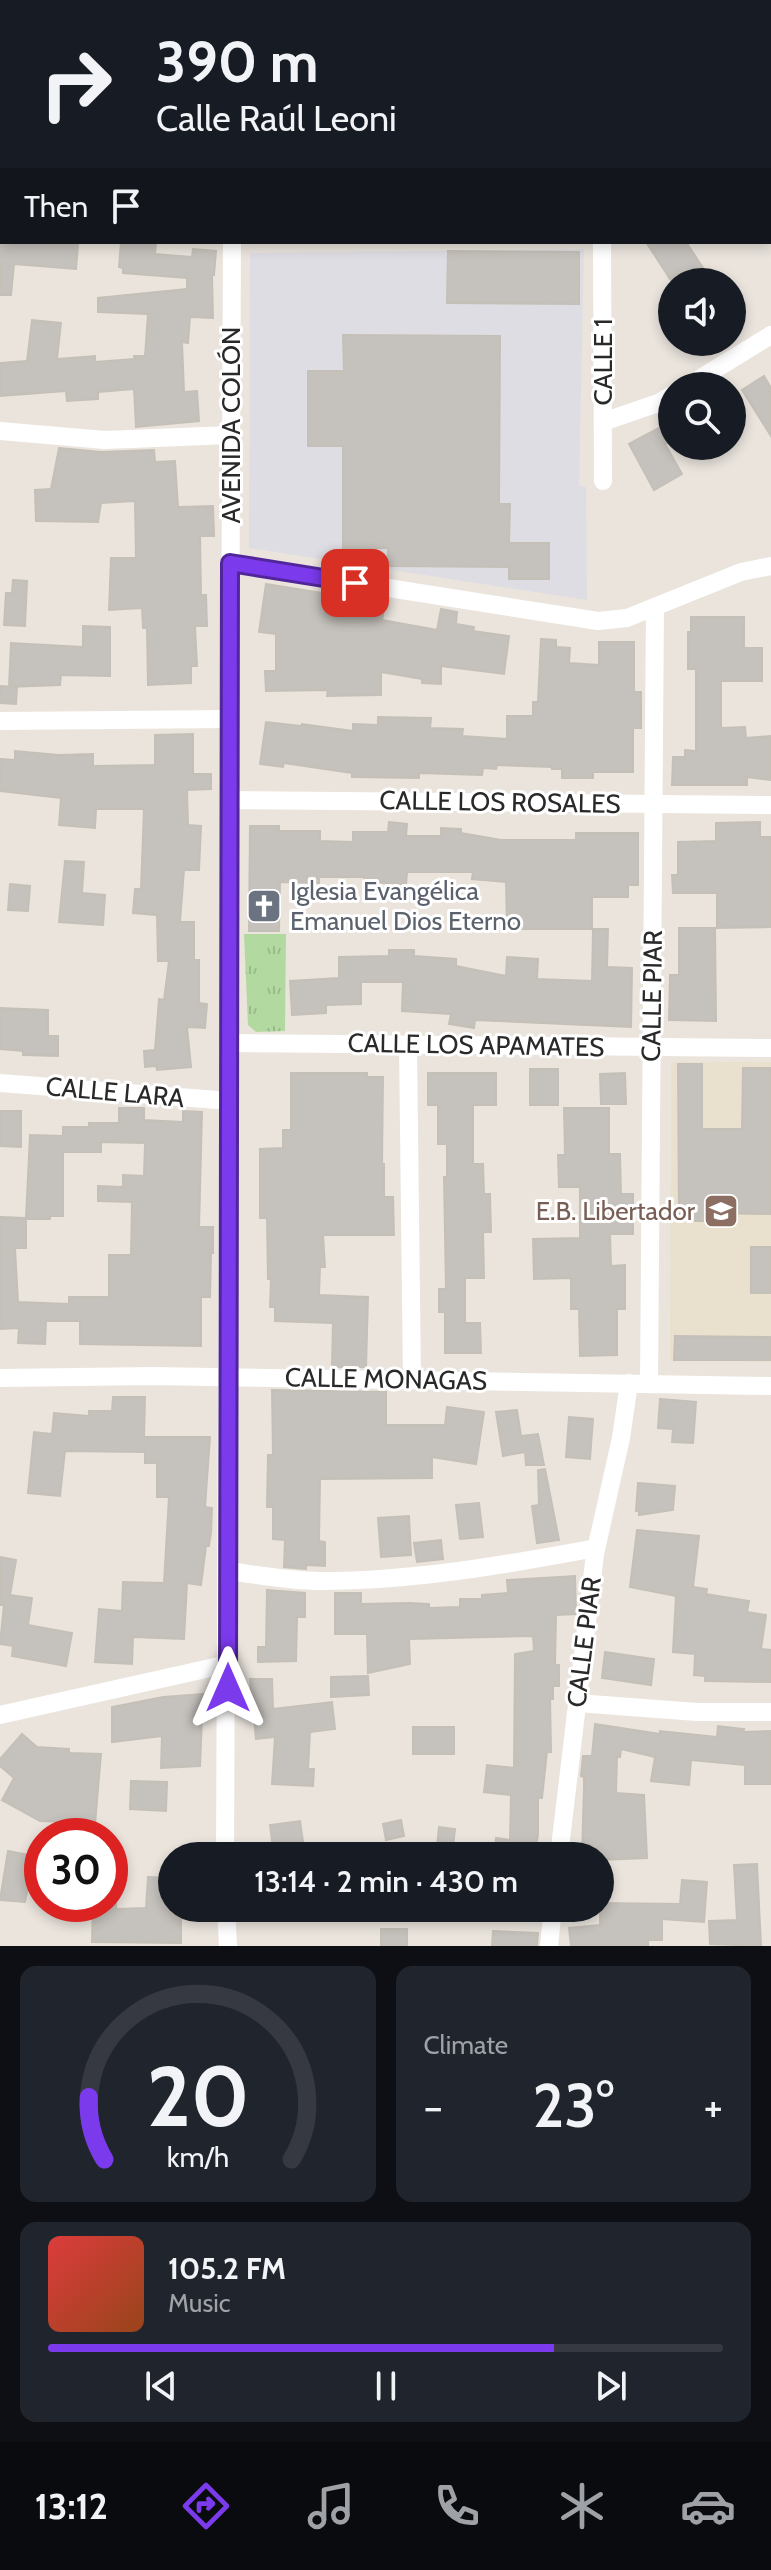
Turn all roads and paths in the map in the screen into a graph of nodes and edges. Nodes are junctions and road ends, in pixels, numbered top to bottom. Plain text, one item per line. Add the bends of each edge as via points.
1 (232, 244) edge
2 (602, 244) edge
3 (771, 335) edge
4 (711, 372) edge
5 (658, 403) edge
6 (603, 422) junction
7 (0, 431) edge
8 (231, 435) junction
9 (603, 481) dead end
10 (230, 563) junction
11 (771, 566) edge
12 (655, 608) junction
13 (230, 719) junction
14 (0, 721) edge
15 (230, 800) junction
16 (655, 804) junction
17 (771, 805) edge
18 (230, 1043) junction
19 (408, 1045) junction
20 (651, 1047) junction
21 (771, 1048) edge
22 (0, 1083) edge
23 (230, 1101) junction
24 (229, 1377) junction
25 (0, 1378) edge
26 (412, 1380) junction
27 (629, 1383) junction
28 (649, 1384) junction
29 (771, 1386) edge
30 (596, 1548) junction
31 (228, 1571) junction
32 (228, 1664) junction
33 (577, 1703) junction
34 (771, 1712) edge
35 (2, 1717) edge
36 (225, 1842) edge
37 (561, 1842) edge
38 (227, 1922) edge
39 (552, 1922) edge
40 (228, 1946) edge
41 (549, 1946) edge

1 - 8 street, AVENIDA COLÓN
2 - 6 street, CALLE 1
3 - 4 street
5 - 6 street
6 - 9 street, CALLE 1
7 - 8 street via 105,440
8 - 10 street, AVENIDA COLÓN
10 - 12 street via 573,619 627,618
10 - 13 street, AVENIDA COLÓN
11 - 12 street via 741,572
12 - 16 street, CALLE PIAR
13 - 14 street
13 - 15 street, AVENIDA COLÓN
15 - 16 street, CALLE LOS ROSALES
15 - 18 street, AVENIDA COLÓN
16 - 17 street, CALLE LOS ROSALES
16 - 20 street, CALLE PIAR
18 - 19 street, CALLE LOS APAMATES
18 - 23 street, AVENIDA COLÓN
19 - 20 street, CALLE LOS APAMATES
19 - 26 street
20 - 21 street, CALLE LOS APAMATES
20 - 28 street, CALLE PIAR
22 - 23 street, CALLE LARA
23 - 24 street, AVENIDA COLÓN
24 - 25 street, CALLE MONAGAS
24 - 26 street, CALLE MONAGAS
24 - 31 street, AVENIDA COLÓN
26 - 27 street, CALLE MONAGAS
27 - 28 street, CALLE MONAGAS
27 - 30 street, CALLE PIAR
28 - 29 street, CALLE MONAGAS
30 - 31 street via 503,1565 365,1580
30 - 33 street, CALLE PIAR
31 - 32 street, AVENIDA COLÓN
32 - 35 street
32 - 36 street, AVENIDA COLÓN
33 - 34 street
33 - 37 street, CALLE PIAR
38 - 40 street
39 - 41 street

